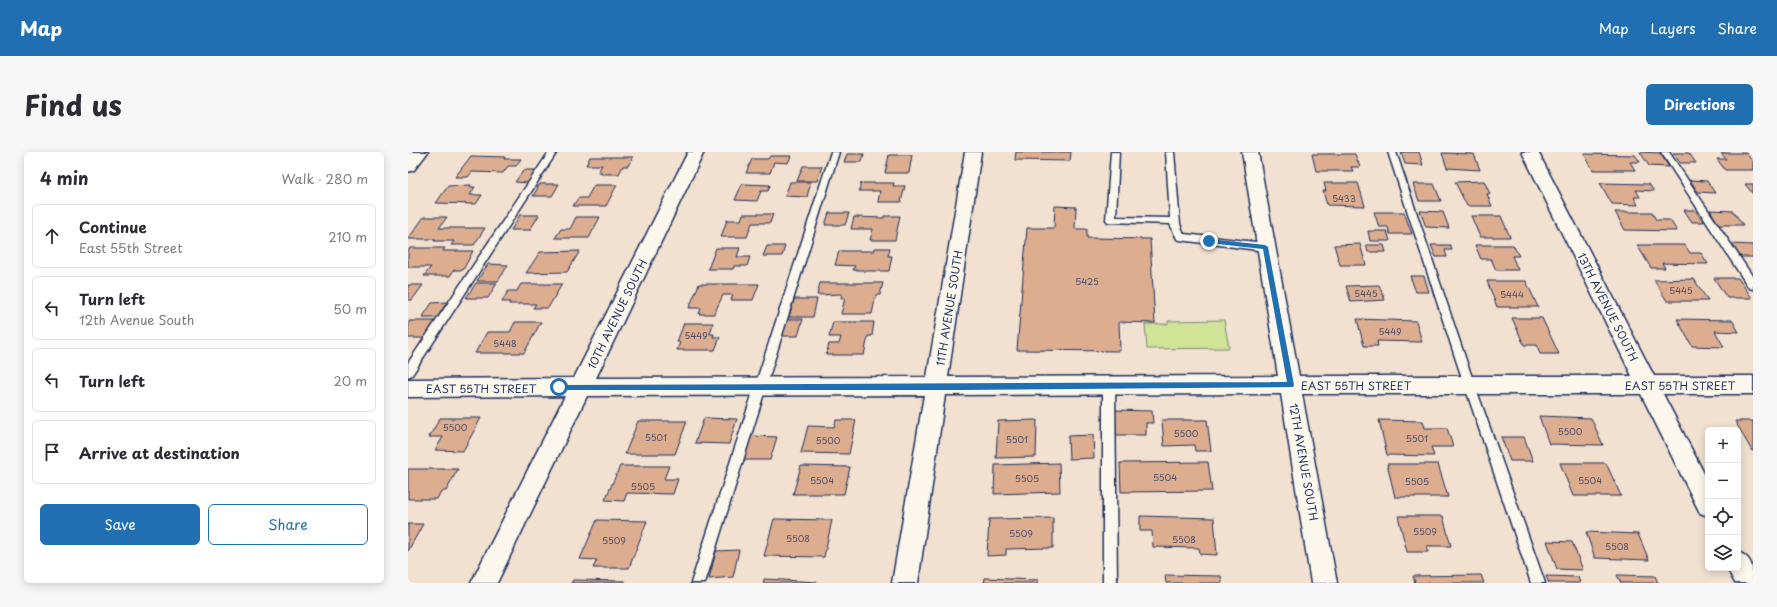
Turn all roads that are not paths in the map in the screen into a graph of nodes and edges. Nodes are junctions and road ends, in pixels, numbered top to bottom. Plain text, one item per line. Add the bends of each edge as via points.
1 (420, 152) edge
2 (554, 152) edge
3 (696, 152) edge
4 (836, 152) edge
5 (973, 152) edge
6 (1115, 152) edge
7 (1170, 152) edge
8 (1250, 152) edge
9 (1392, 152) edge
10 (1530, 152) edge
11 (1666, 152) edge
12 (408, 166) edge
13 (1175, 221) junction
14 (1265, 247) junction
15 (1753, 285) edge
16 (408, 372) edge
17 (1469, 384) junction
18 (1291, 385) junction
19 (1648, 385) junction
20 (1753, 385) edge
21 (760, 386) junction
22 (1109, 386) junction
23 (581, 387) junction
24 (937, 387) junction
25 (408, 388) edge
26 (1705, 499) edge
27 (1741, 570) edge
28 (484, 583) edge
29 (698, 583) edge
30 (905, 583) edge
31 (1110, 583) edge
32 (1324, 583) edge
33 (1538, 583) edge
34 (1748, 583) edge

1 - 12 street
2 - 16 lane
3 - 23 street, 10TH AVENUE SOUTH
4 - 21 lane
5 - 24 street, 11TH AVENUE SOUTH
6 - 13 lane via 1111,220
7 - 13 lane
8 - 14 street, 12TH AVENUE SOUTH
9 - 17 lane
10 - 19 street, 13TH AVENUE SOUTH
11 - 15 lane
13 - 14 lane via 1180,237
14 - 18 street, 12TH AVENUE SOUTH
17 - 18 street, EAST 55TH STREET
17 - 19 street, EAST 55TH STREET
17 - 33 lane
18 - 22 street, EAST 55TH STREET
18 - 32 street, 12TH AVENUE SOUTH
19 - 20 street, EAST 55TH STREET
19 - 26 street, 13TH AVENUE SOUTH
21 - 23 street, EAST 55TH STREET
21 - 24 street, EAST 55TH STREET
21 - 29 lane
22 - 24 street, EAST 55TH STREET
22 - 31 lane
23 - 25 street, EAST 55TH STREET
23 - 28 street, 10TH AVENUE SOUTH
24 - 30 street, 11TH AVENUE SOUTH
27 - 34 street

